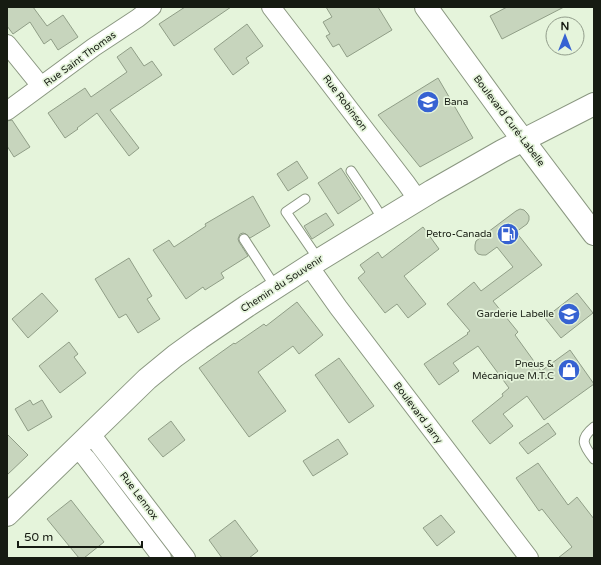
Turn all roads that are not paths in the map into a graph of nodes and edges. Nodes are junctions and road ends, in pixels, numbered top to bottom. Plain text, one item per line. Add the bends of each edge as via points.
1 (152, 7) edge
2 (271, 7) edge
3 (426, 7) edge
4 (7, 44) edge
5 (41, 86) junction
6 (594, 104) edge
7 (7, 111) edge
8 (523, 140) junction
9 (351, 171) dead end
10 (305, 199) dead end
11 (418, 200) junction
12 (384, 220) junction
13 (594, 234) edge
14 (244, 239) dead end
15 (314, 263) junction
16 (276, 288) junction
17 (594, 427) edge
18 (83, 441) junction
19 (594, 459) edge
20 (7, 515) edge
21 (162, 558) edge
22 (186, 558) edge
23 (529, 558) edge

1 - 5 street, Rue Saint Thomas
2 - 11 street, Rue Robinson
3 - 8 street, Boulevard Curé-Labelle
4 - 5 street
5 - 7 street, Rue Saint Thomas
6 - 8 street, Chemin du Souvenir
8 - 11 street, Chemin du Souvenir
8 - 13 street, Boulevard Curé-Labelle
9 - 12 lane
10 - 15 lane via 286,212
11 - 12 street, Chemin du Souvenir
12 - 15 street, Chemin du Souvenir
14 - 16 lane
15 - 16 street, Chemin du Souvenir
15 - 23 street, Boulevard Jarry via 338,307
16 - 18 street, Chemin du Souvenir via 200,338 154,373
17 - 19 lane via 585,435 584,440
18 - 20 street, Chemin du Souvenir
18 - 21 street, Rue Lennox via 86,458
18 - 22 street, Rue Lennox

